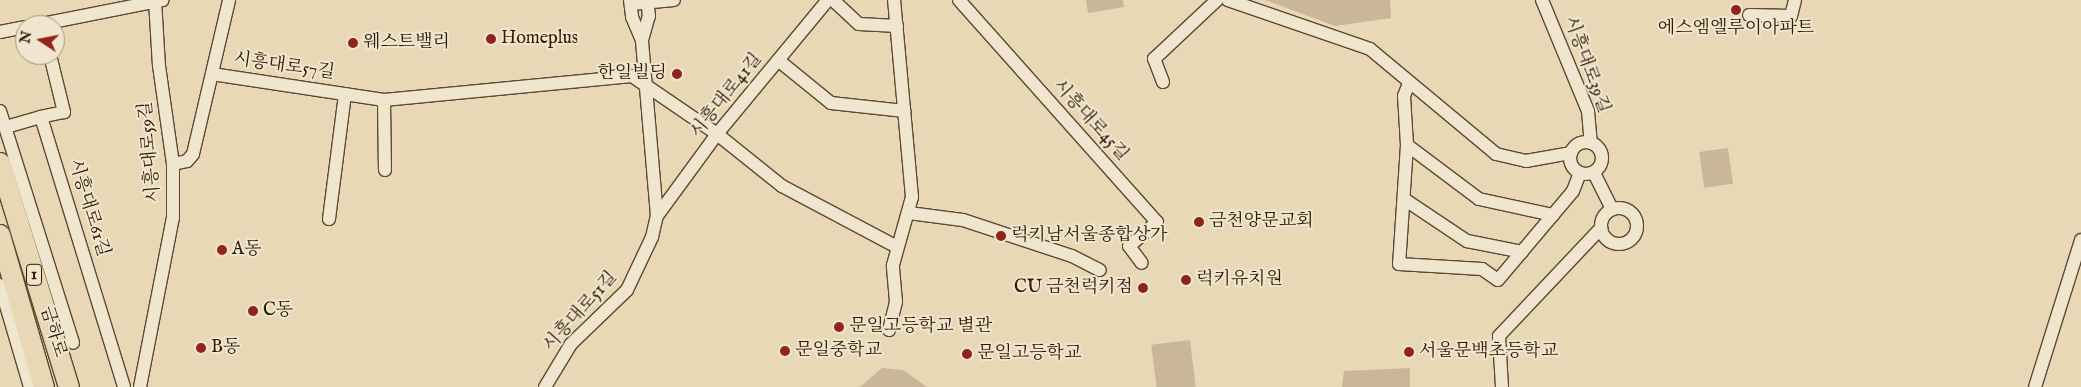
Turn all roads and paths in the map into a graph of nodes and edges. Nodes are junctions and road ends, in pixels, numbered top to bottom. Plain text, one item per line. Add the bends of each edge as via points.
1 (158, 0) edge
2 (229, 0) edge
3 (674, 0) edge
4 (828, 0) edge
5 (833, 0) edge
6 (894, 0) edge
7 (959, 0) edge
8 (1217, 0) edge
9 (1228, 0) edge
10 (1542, 0) edge
11 (1795, 0) edge
12 (647, 1) edge
13 (630, 2) edge
14 (1749, 15) dead end
15 (65, 20) edge
16 (896, 26) junction
17 (15, 29) edge
18 (0, 32) edge
19 (642, 40) junction
20 (778, 60) junction
21 (52, 65) edge
22 (212, 74) junction
23 (1163, 82) dead end
24 (644, 83) junction
25 (1409, 84) junction
26 (345, 94) junction
27 (384, 100) junction
28 (0, 110) edge
29 (906, 111) junction
30 (41, 117) junction
31 (6, 127) junction
32 (717, 134) junction
33 (1591, 143) junction
34 (1406, 145) junction
35 (1571, 153) junction
36 (0, 163) edge
37 (173, 164) junction
38 (385, 170) dead end
39 (1580, 173) junction
40 (1594, 173) junction
41 (1404, 199) junction
42 (1612, 209) junction
43 (909, 213) junction
44 (1553, 215) junction
45 (657, 216) junction
46 (329, 219) dead end
47 (1601, 228) junction
48 (0, 235) edge
49 (2081, 240) edge
50 (1617, 244) junction
51 (897, 247) junction
52 (1522, 252) junction
53 (1575, 256) junction
54 (1142, 263) dead end
55 (1100, 270) dead end
56 (0, 285) edge
57 (889, 330) dead end
58 (73, 343) dead end
59 (30, 387) edge
60 (44, 387) edge
61 (69, 387) edge
62 (124, 387) edge
63 (140, 387) edge
64 (544, 387) edge
65 (1502, 387) edge
66 (2035, 387) edge

1 - 15 street
1 - 37 street, 시흥대로59길 via 159,66
2 - 22 street, 시흥대로57길
3 - 12 street, 시흥대로51길
4 - 20 street, 시흥대로41길
5 - 16 street via 859,24
6 - 16 street
7 - 54 street, 시흥대로45길 via 1157,222 1129,246
8 - 23 street via 1154,59
9 - 25 street via 1370,49
10 - 33 street, 시흥대로39길 via 1588,111
11 - 14 street via 1791,16
12 - 13 street, 시흥대로51길
12 - 19 street, 시흥대로51길 via 649,16
13 - 19 street, 시흥대로51길 via 632,17
16 - 29 street
17 - 18 street
19 - 24 street, 시흥대로51길
20 - 29 street via 831,103
20 - 32 street, 시흥대로41길
21 - 30 street via 64,112
22 - 26 street, 시흥대로57길
22 - 37 street, 시흥대로57길 via 193,154 187,161
24 - 27 street via 632,76
24 - 32 street
24 - 45 street, 시흥대로51길
25 - 34 street via 1404,96
25 - 35 street via 1496,154 1526,161
26 - 27 street
26 - 46 street, 시흥대로57길
27 - 38 street
28 - 31 street
29 - 43 street via 912,197
30 - 31 street
30 - 62 street, 시흥대로61길
31 - 58 street
32 - 45 street, 시흥대로41길
32 - 51 street via 782,186
33 - 35 street via 1580,144
33 - 40 street, 시흥대로39길 via 1599,148 1603,157 1601,166
34 - 41 street
34 - 44 street via 1479,199
35 - 39 street via 1573,167
36 - 61 main road, 금하로 / 1
37 - 63 street, 시흥대로59길 via 173,218
39 - 40 street
39 - 44 street via 1574,191
40 - 42 street
41 - 52 street via 1467,242
41 - 52 street via 1399,264 1482,269 1498,280
42 - 47 street via 1602,219
42 - 50 street via 1627,210 1637,225 1631,239
43 - 51 street
43 - 55 street via 963,220 1072,256
44 - 52 street
45 - 64 street, 시흥대로51길 via 652,237 627,290 571,344
47 - 50 street via 1606,239
47 - 53 street
48 - 60 main road, 금하로 / 1
49 - 66 street
50 - 53 street via 1598,244
51 - 57 street via 892,276 896,302
53 - 65 street via 1499,336
56 - 59 street

